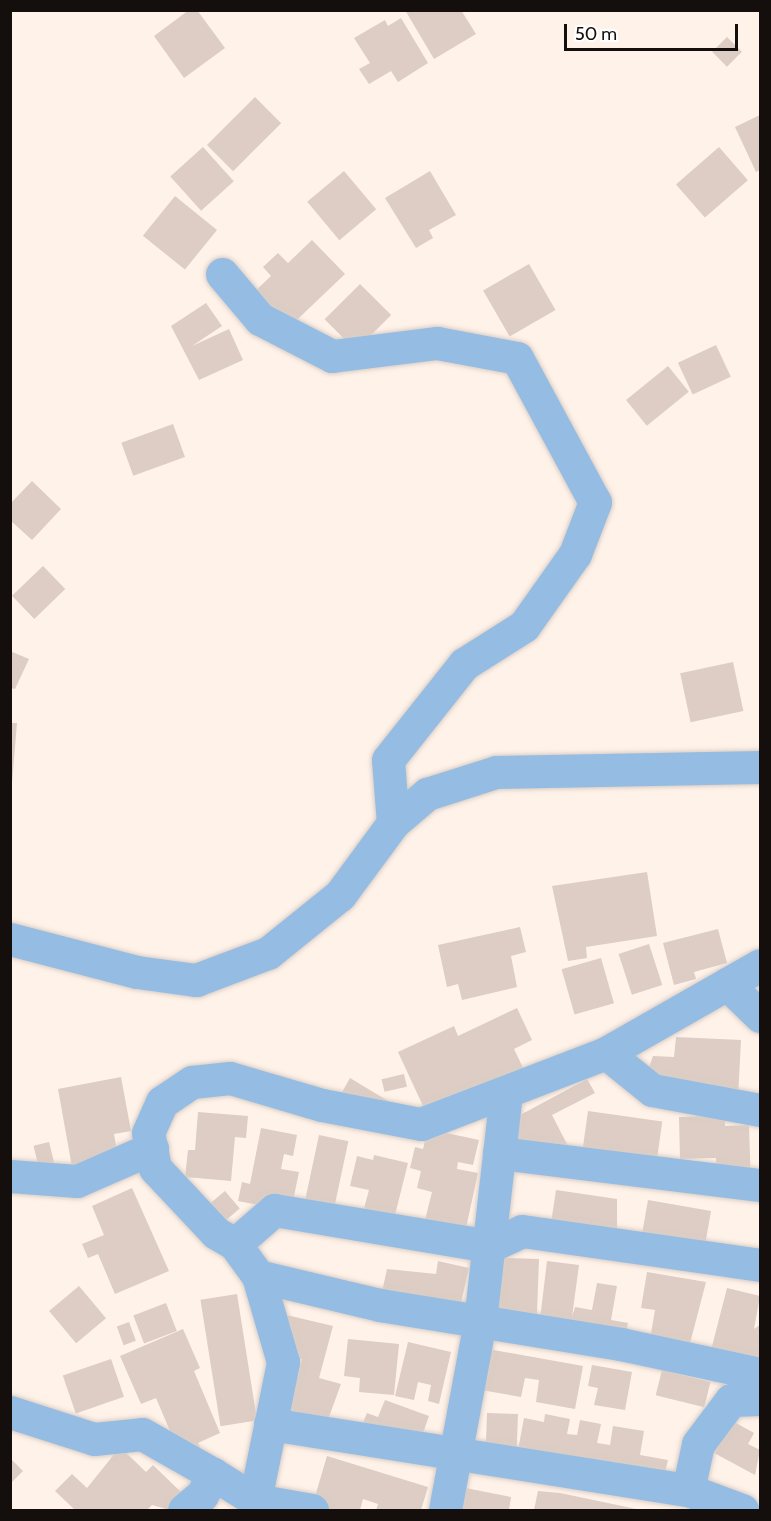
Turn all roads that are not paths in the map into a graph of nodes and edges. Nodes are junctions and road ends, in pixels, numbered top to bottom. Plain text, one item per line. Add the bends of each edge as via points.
1 (222, 274) dead end
2 (760, 768) edge
3 (393, 823) junction
4 (10, 939) edge
5 (760, 965) edge
6 (728, 984) junction
7 (760, 1016) edge
8 (606, 1053) junction
9 (506, 1094) junction
10 (760, 1110) edge
11 (152, 1148) junction
12 (500, 1153) junction
13 (10, 1176) edge
14 (760, 1185) edge
15 (235, 1244) junction
16 (490, 1246) junction
17 (760, 1265) edge
18 (258, 1276) junction
19 (480, 1321) junction
20 (760, 1374) edge
21 (760, 1399) edge
22 (10, 1412) edge
23 (270, 1424) junction
24 (454, 1454) junction
25 (213, 1474) junction
26 (688, 1490) junction
27 (255, 1500) junction
28 (184, 1510) edge
29 (312, 1510) edge
30 (445, 1510) edge
31 (742, 1510) edge

1 - 3 street via 260,320 332,356 437,343 518,358 595,502 574,554 524,626 464,664 388,760
2 - 3 street via 496,772 427,794
3 - 4 street via 340,895 268,954 196,980 137,972
5 - 6 street
6 - 7 street
6 - 8 street
8 - 9 street
8 - 10 street via 652,1090
9 - 11 street via 421,1124 230,1078 192,1082 162,1102 148,1133
9 - 12 street
11 - 13 street via 77,1181
11 - 15 street via 155,1168 216,1233
12 - 14 street
12 - 16 street
15 - 16 street via 274,1210
15 - 18 street
16 - 17 street via 522,1231
16 - 19 street
18 - 19 street
18 - 23 street via 283,1362
19 - 20 street
19 - 24 street
21 - 26 street via 731,1400 698,1444
22 - 25 street via 94,1439 142,1434
23 - 24 street
23 - 27 street
24 - 26 street
24 - 30 street
25 - 27 street
25 - 28 street via 202,1495
26 - 31 street
27 - 29 street

